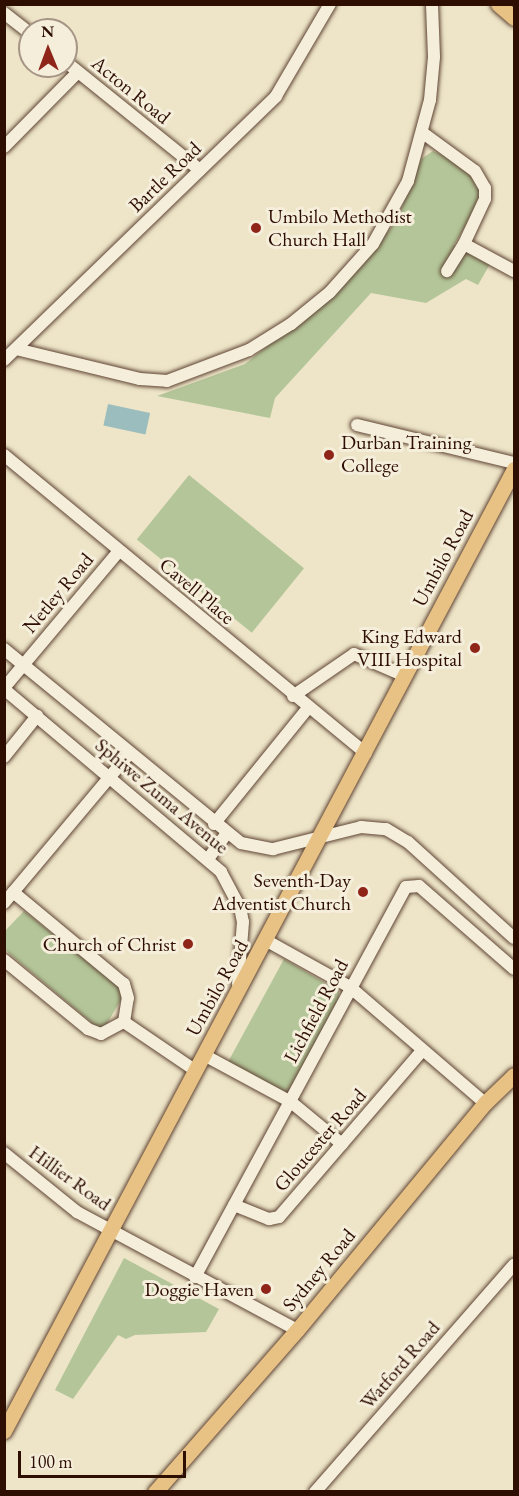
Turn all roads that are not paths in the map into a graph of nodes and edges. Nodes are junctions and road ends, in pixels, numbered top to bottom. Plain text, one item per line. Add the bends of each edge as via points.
1 (330, 4) edge
2 (432, 4) edge
3 (498, 4) edge
4 (4, 13) edge
5 (514, 18) edge
6 (18, 24) edge
7 (78, 72) edge
8 (72, 78) edge
9 (423, 133) junction
10 (4, 147) edge
11 (200, 170) junction
12 (464, 244) junction
13 (447, 271) dead end
14 (514, 271) edge
15 (16, 349) junction
16 (4, 360) edge
17 (357, 425) dead end
18 (4, 455) edge
19 (514, 463) edge
20 (514, 468) edge
21 (119, 551) junction
22 (4, 649) edge
23 (23, 665) junction
24 (405, 676) junction
25 (4, 688) edge
26 (293, 696) junction
27 (307, 709) junction
28 (37, 716) junction
29 (366, 753) junction
30 (129, 754) junction
31 (4, 757) edge
32 (110, 778) junction
33 (214, 824) junction
34 (226, 834) junction
35 (321, 836) junction
36 (208, 859) junction
37 (14, 892) junction
38 (4, 903) edge
39 (514, 938) edge
40 (267, 941) junction
41 (4, 960) edge
42 (514, 969) edge
43 (350, 987) junction
44 (236, 997) junction
45 (124, 1022) junction
46 (422, 1051) junction
47 (204, 1055) junction
48 (196, 1071) junction
49 (514, 1075) edge
50 (291, 1102) junction
51 (485, 1103) junction
52 (342, 1144) junction
53 (4, 1153) edge
54 (234, 1205) junction
55 (113, 1232) junction
56 (514, 1265) edge
57 (195, 1277) junction
58 (297, 1330) junction
59 (4, 1431) edge
60 (155, 1491) edge
61 (315, 1491) edge

1 - 11 street, Bartle Road via 276,96
2 - 9 street via 434,57
3 - 5 main road
4 - 6 street
7 - 11 street, Acton Road
8 - 10 street
9 - 12 street via 475,171 483,182 485,199
9 - 15 street via 400,197 358,262 307,311 249,350 202,370 160,381
11 - 15 street, Bartle Road
12 - 13 street
12 - 14 street
15 - 16 street, Bartle Road
17 - 19 street
18 - 21 street, Cavell Place
20 - 24 main road, Umbilo Road
21 - 23 street, Netley Road
21 - 26 street, Cavell Place
22 - 23 street, Sphiwe Zuma Avenue
23 - 25 street, Netley Road
23 - 30 street, Sphiwe Zuma Avenue
24 - 26 street via 354,654
24 - 29 main road, Umbilo Road
25 - 28 street, Sphiwe Zuma Avenue
26 - 27 street, Cavell Place
27 - 29 street, Cavell Place
27 - 33 street
28 - 31 street
28 - 32 street, Sphiwe Zuma Avenue
29 - 35 main road, Umbilo Road
30 - 32 street
30 - 33 street, Sphiwe Zuma Avenue
32 - 36 street, Sphiwe Zuma Avenue
32 - 37 street
33 - 34 street, Sphiwe Zuma Avenue
34 - 35 street, Sphiwe Zuma Avenue via 242,843 273,849
34 - 36 street
35 - 39 street, Sphiwe Zuma Avenue via 371,826 396,834
35 - 40 main road, Umbilo Road
36 - 44 street, Sphiwe Zuma Avenue via 228,881 240,907 242,954
37 - 38 street
37 - 45 street via 124,984 128,998
40 - 43 street
40 - 44 main road, Umbilo Road
41 - 45 street via 88,1029 101,1034
42 - 43 street, Lichfield Road via 419,886 410,885
43 - 46 street
43 - 50 street, Lichfield Road
44 - 47 main road, Umbilo Road
45 - 48 street
46 - 51 street
46 - 52 street, Gloucester Road
47 - 48 main road, Umbilo Road
47 - 50 street
48 - 55 main road, Umbilo Road
49 - 51 main road, Sydney Road
50 - 52 street
50 - 54 street, Lichfield Road
51 - 58 main road, Sydney Road
52 - 54 street, Gloucester Road via 279,1217 269,1219
53 - 55 street, Hillier Road via 76,1212
54 - 57 street, Lichfield Road
55 - 57 street, Hillier Road
55 - 59 main road, Umbilo Road
56 - 61 street, Watford Road
57 - 58 street, Hillier Road
58 - 60 main road, Sydney Road

